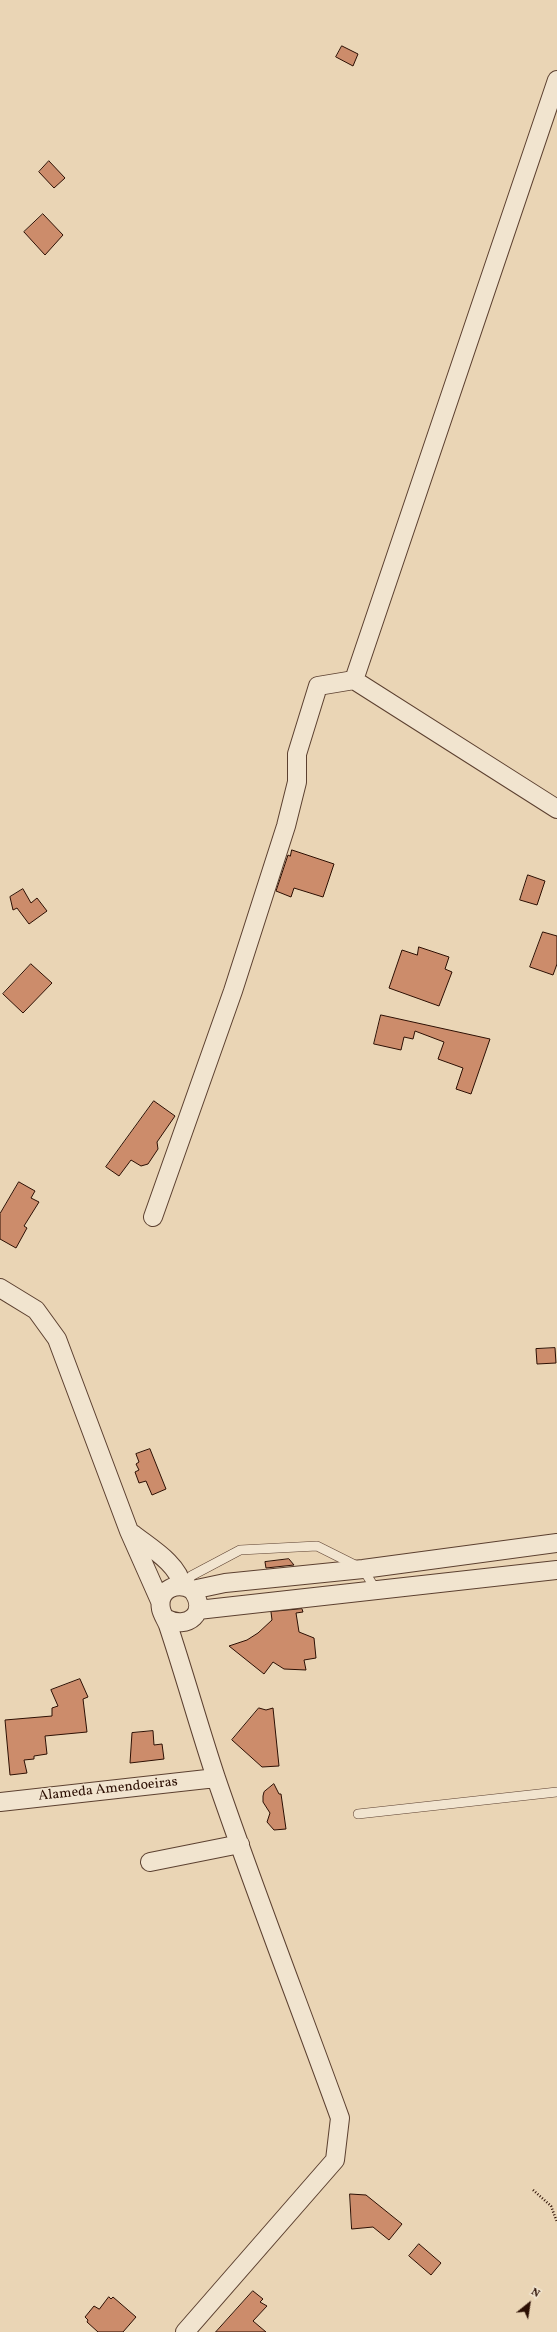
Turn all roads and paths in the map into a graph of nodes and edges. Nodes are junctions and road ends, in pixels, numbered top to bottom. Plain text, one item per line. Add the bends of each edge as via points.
1 (557, 80) edge
2 (354, 680) junction
3 (557, 810) edge
4 (153, 1217) dead end
5 (0, 1288) edge
6 (129, 1531) junction
7 (557, 1543) edge
8 (363, 1569) junction
9 (557, 1570) edge
10 (243, 1581) junction
11 (331, 1584) junction
12 (187, 1588) junction
13 (376, 1590) junction
14 (160, 1601) junction
15 (244, 1605) junction
16 (198, 1610) junction
17 (166, 1618) junction
18 (184, 1623) junction
19 (176, 1651) junction
20 (216, 1778) junction
21 (557, 1792) edge
22 (0, 1802) edge
23 (358, 1814) dead end
24 (240, 1844) junction
25 (150, 1862) dead end
26 (533, 2190) dead end
27 (557, 2222) edge
28 (185, 2332) edge

1 - 2 street
2 - 3 street
2 - 4 street via 318,686 297,754 297,782 286,826 233,991
5 - 6 street via 36,1310 57,1340
6 - 12 street via 171,1566
6 - 14 street
7 - 8 street
8 - 11 street
8 - 12 lane via 317,1546 240,1550 191,1576
8 - 13 lane
9 - 13 street
10 - 11 street
10 - 12 street
10 - 15 street
11 - 13 street
11 - 15 street
12 - 14 street via 170,1588
12 - 16 street via 199,1603
14 - 17 street via 161,1610
15 - 16 street
16 - 18 street via 193,1618
17 - 18 street via 174,1623
17 - 19 street
18 - 19 street
19 - 20 street
20 - 22 street, Alameda Amendoeiras
20 - 24 street
21 - 23 lane
24 - 25 street
24 - 28 street via 340,2118 335,2160
26 - 27 path via 551,2206

